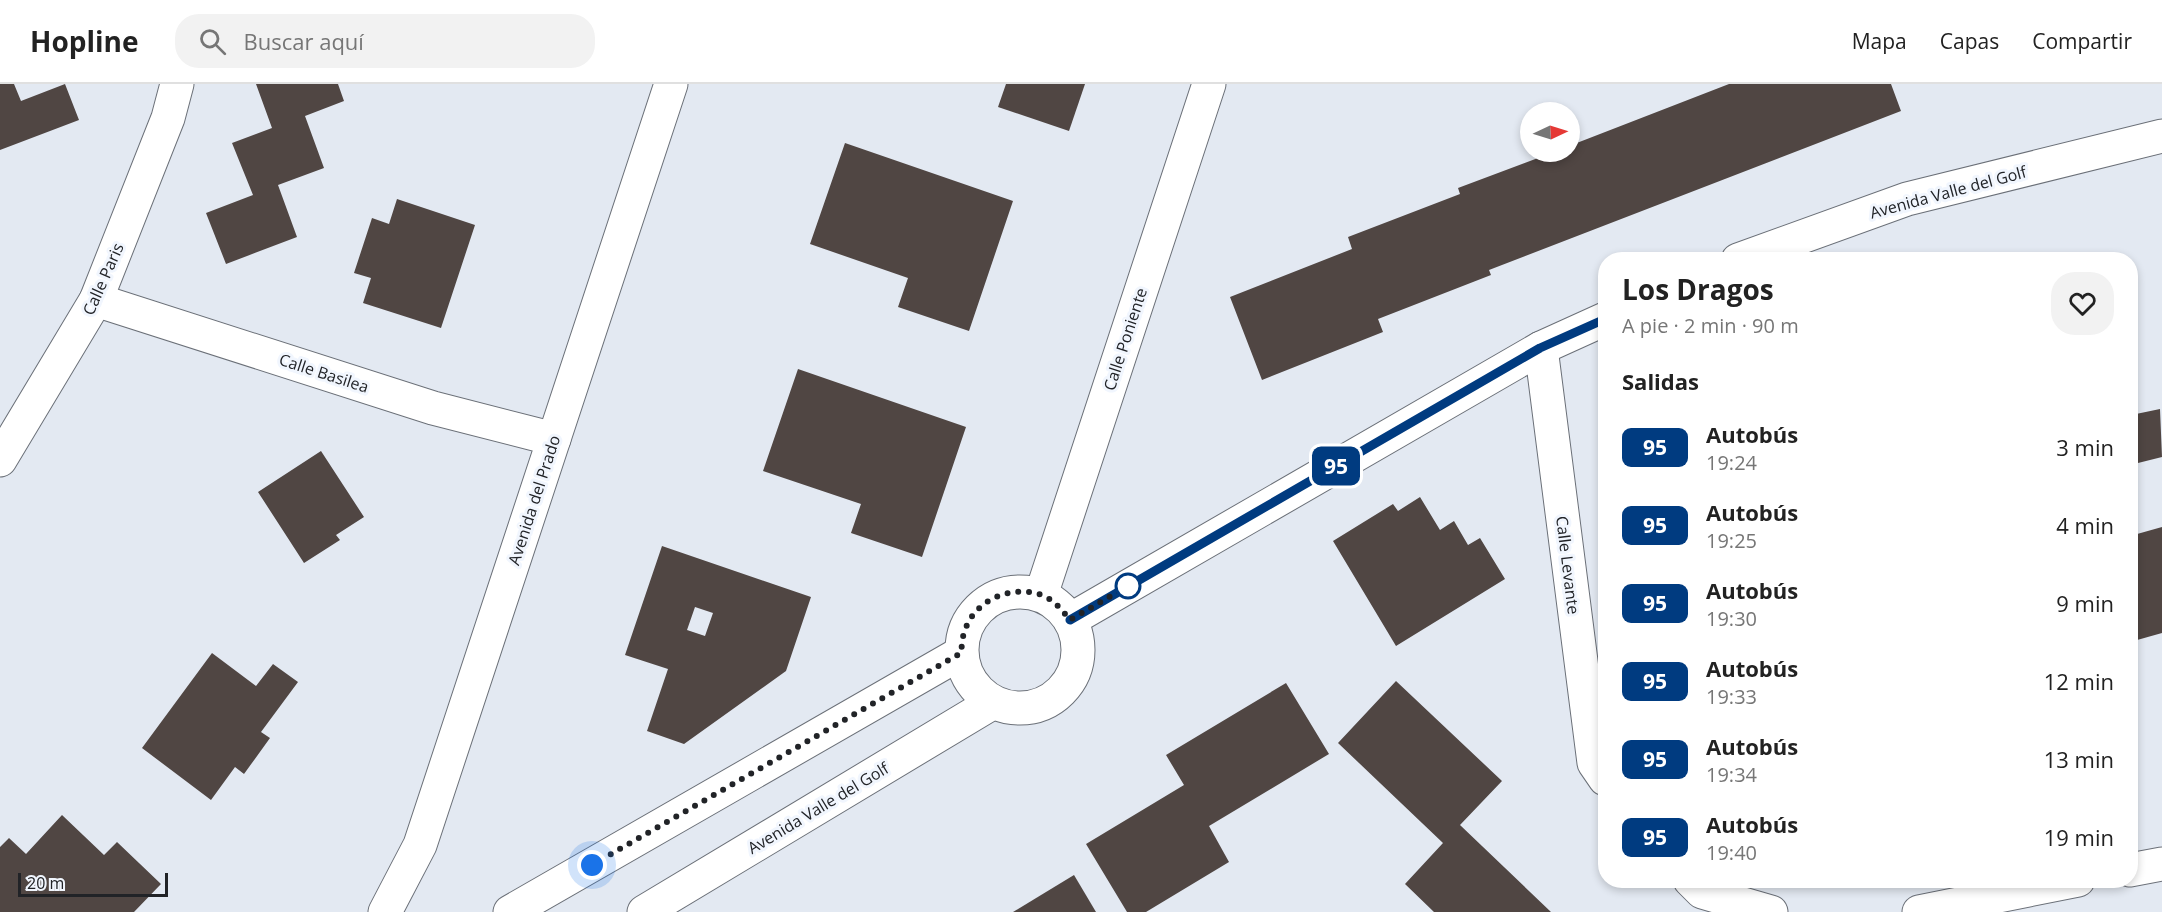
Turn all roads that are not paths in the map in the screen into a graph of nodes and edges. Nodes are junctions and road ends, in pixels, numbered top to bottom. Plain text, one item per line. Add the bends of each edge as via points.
1 (177, 84) edge
2 (671, 84) edge
3 (1209, 84) edge
4 (2162, 136) edge
5 (1760, 252) edge
6 (96, 300) junction
7 (1598, 322) edge
8 (1540, 348) junction
9 (554, 440) junction
10 (0, 460) edge
11 (1041, 595) junction
12 (1070, 620) junction
13 (961, 653) junction
14 (992, 703) junction
15 (1598, 769) edge
16 (2162, 864) edge
17 (2138, 868) edge
18 (1698, 888) edge
19 (2038, 888) edge
20 (385, 912) edge
21 (510, 912) edge
22 (644, 912) edge
23 (1771, 912) edge
24 (1919, 912) edge

1 - 6 street, Calle Paris via 168,118
2 - 9 street, Avenida del Prado
3 - 11 street, Calle Poniente
4 - 5 street, Avenida Valle del Golf via 1907,199
6 - 9 street, Calle Basilea via 434,408
6 - 10 street, Calle Paris
7 - 8 street
8 - 12 street
8 - 15 street, Calle Levante via 1594,763
9 - 20 street, Avenida del Prado via 420,845
11 - 12 street
11 - 13 street via 1018,592 995,597 985,604 965,630
12 - 14 street via 1078,649 1072,679 1051,701 1022,710
13 - 14 street via 965,673 976,691
13 - 21 street
14 - 22 street, Avenida Valle del Golf
16 - 17 street
18 - 23 street
19 - 24 street

